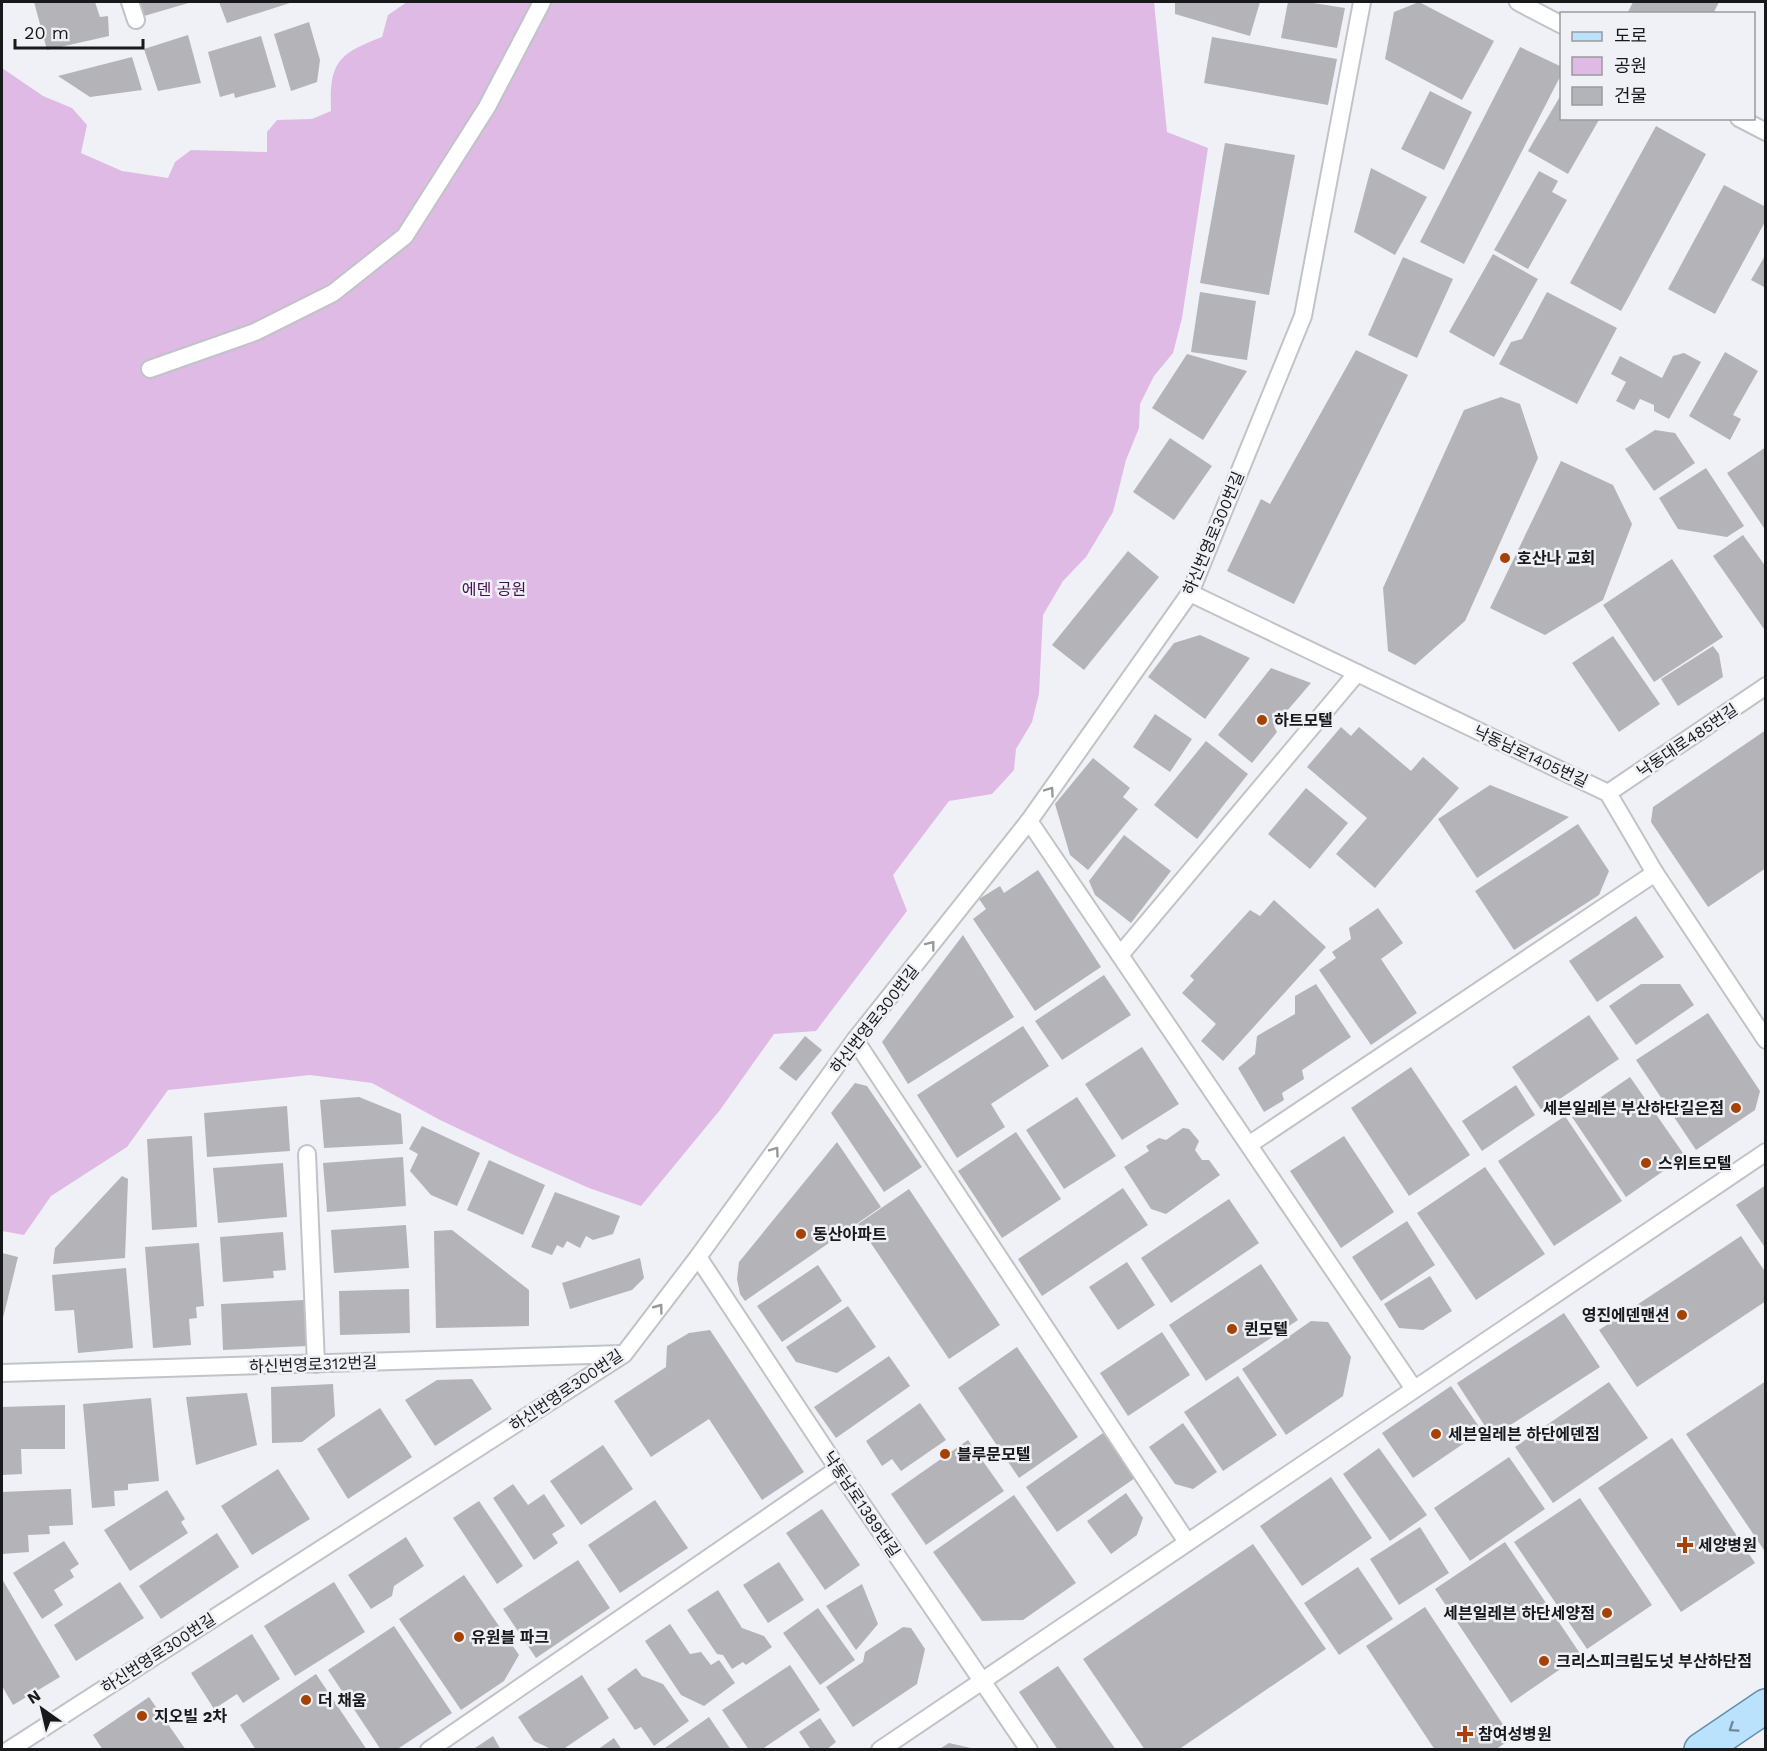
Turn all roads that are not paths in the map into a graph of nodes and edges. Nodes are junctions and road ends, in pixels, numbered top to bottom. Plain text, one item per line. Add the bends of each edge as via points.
1 (130, 2) edge
2 (543, 2) edge
3 (1362, 2) edge
4 (1518, 2) edge
5 (136, 20) dead end
6 (1560, 24) edge
7 (1744, 120) edge
8 (1766, 132) edge
9 (150, 369) dead end
10 (1190, 593) junction
11 (1357, 673) junction
12 (1766, 686) edge
13 (1608, 793) junction
14 (1029, 821) junction
15 (1655, 873) junction
16 (1120, 955) junction
17 (855, 1040) junction
18 (1766, 1040) edge
19 (1250, 1144) junction
20 (1766, 1152) edge
21 (307, 1154) dead end
22 (698, 1257) junction
23 (624, 1354) junction
24 (316, 1364) junction
25 (2, 1373) edge
26 (1414, 1389) junction
27 (838, 1469) junction
28 (1187, 1542) junction
29 (982, 1681) junction
30 (1766, 1706) edge
31 (9, 1749) edge
32 (429, 1749) edge
33 (880, 1749) edge
34 (1029, 1749) edge
35 (1701, 1749) edge

1 - 5 lane
2 - 9 lane via 488,107 405,236 333,293 255,332
3 - 10 lane, 하신번영로300번길 via 1304,316
4 - 6 lane
7 - 8 lane
10 - 11 lane, 낙동남로1405번길
14 -> 10 lane, 하신번영로300번길
11 - 13 lane, 낙동남로1405번길
11 - 16 lane
12 - 13 lane, 낙동대로485번길
13 - 15 lane, 낙동남로1405번길
14 - 16 lane
17 -> 14 lane, 하신번영로300번길
15 - 18 lane, 낙동남로1405번길
15 - 19 lane
16 - 19 lane
22 -> 17 lane, 하신번영로300번길
17 - 28 lane
19 - 26 lane
20 - 26 lane
21 - 24 lane
23 -> 22 lane, 하신번영로300번길
22 - 27 lane, 낙동남로1389번길
23 - 24 lane, 하신번영로312번길
23 - 31 lane, 하신번영로300번길
24 - 25 lane, 하신번영로312번길
26 - 28 lane
27 - 29 lane, 낙동남로1389번길
27 - 32 lane
28 - 29 lane
29 - 33 lane
29 - 34 lane, 낙동남로1389번길
30 -> 35 main road

